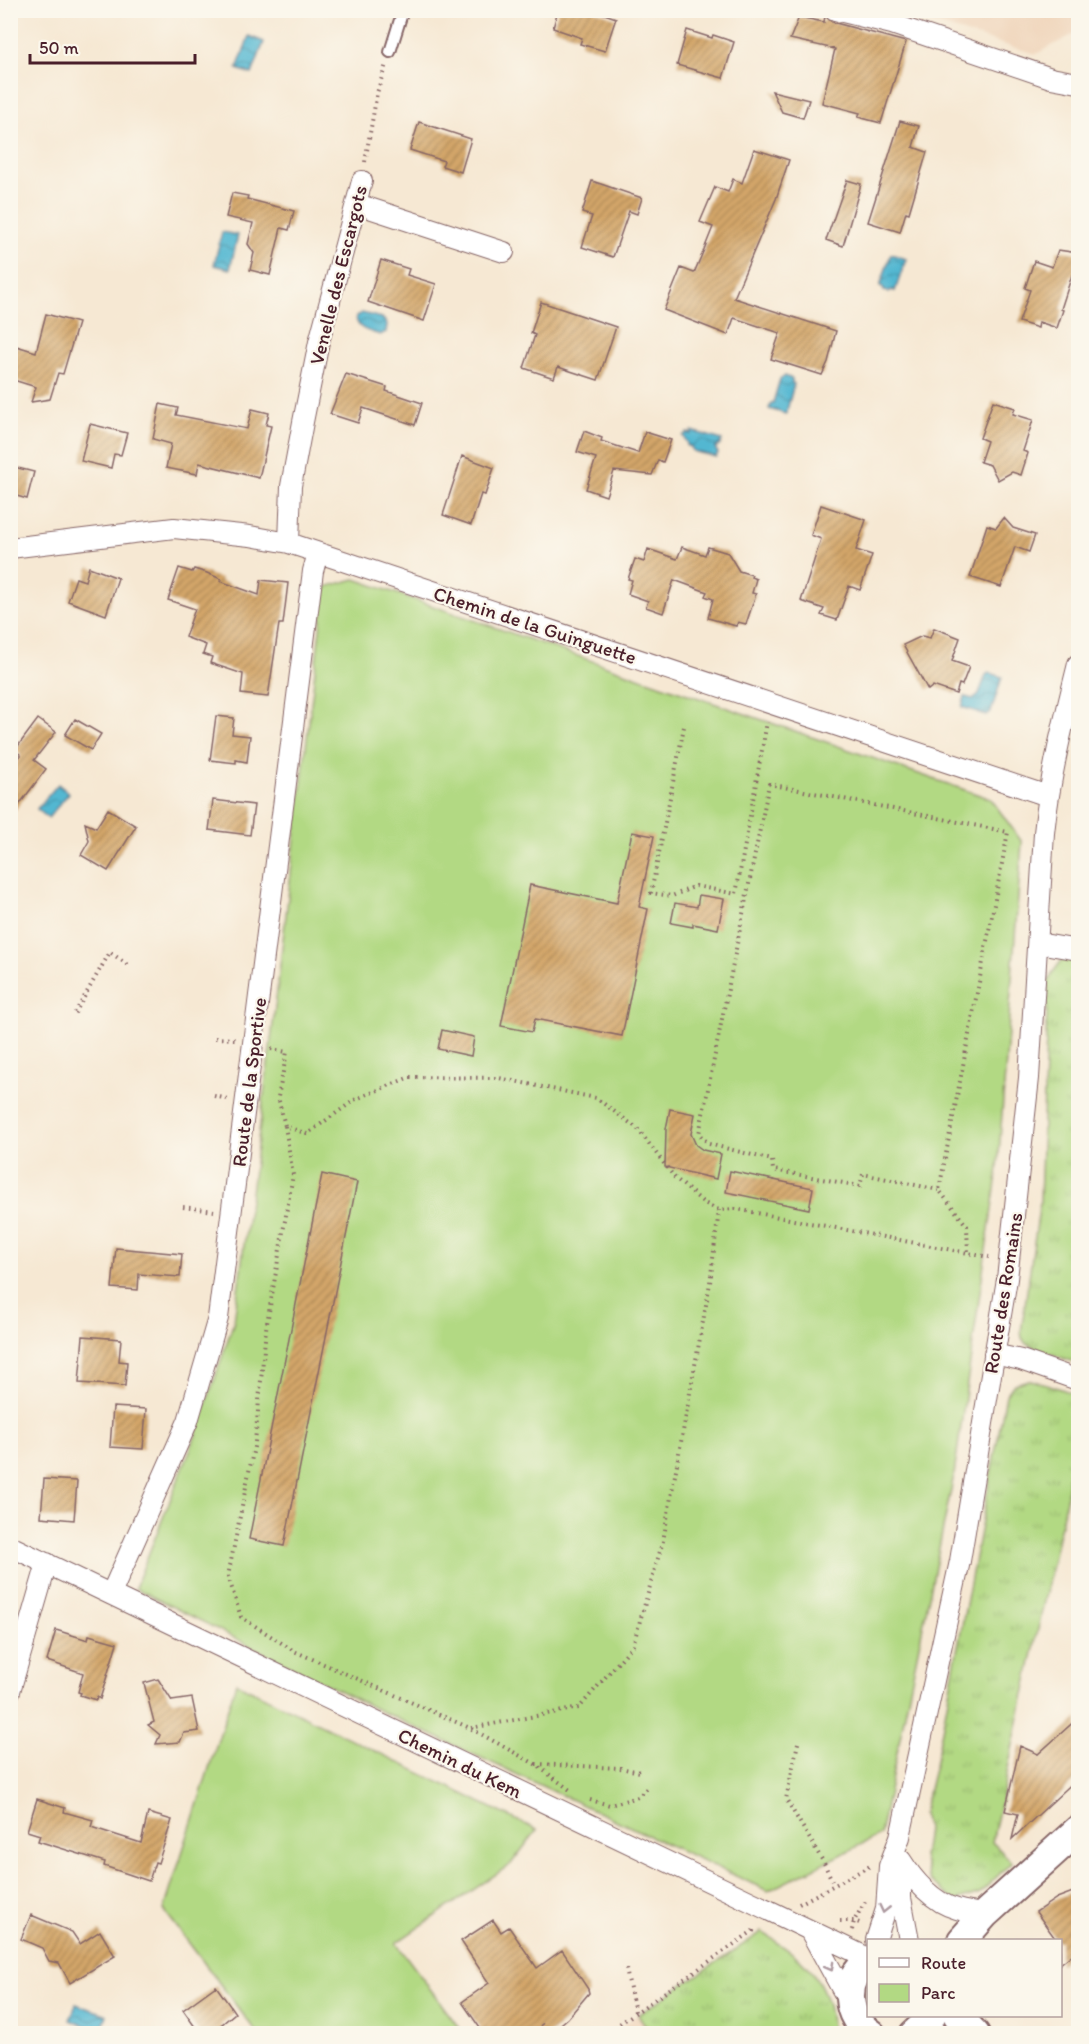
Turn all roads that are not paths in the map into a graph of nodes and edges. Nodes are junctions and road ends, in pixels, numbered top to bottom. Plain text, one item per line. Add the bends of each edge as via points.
1 (403, 10) edge
2 (835, 10) edge
3 (390, 52) road end
4 (1078, 82) edge
5 (362, 181) road end
6 (357, 204) junction
7 (504, 252) dead end
8 (289, 543) junction
9 (10, 548) edge
10 (318, 553) junction
11 (1078, 664) edge
12 (1048, 796) junction
13 (1038, 943) junction
14 (1078, 950) edge
15 (994, 1354) junction
16 (1078, 1380) edge
17 (10, 1546) edge
18 (47, 1563) junction
19 (111, 1594) junction
20 (10, 1691) edge
21 (1078, 1830) edge
22 (895, 1863) junction
23 (973, 1929) edge
24 (810, 1931) junction
25 (877, 1939) edge
26 (909, 1939) edge
27 (950, 1939) edge
28 (867, 1960) edge
29 (867, 1961) edge
30 (857, 2022) edge

1 - 3 lane
2 - 4 street via 892,24 1051,78
5 - 6 street, Venelle des Escargots
6 - 7 street
6 - 8 street, Venelle des Escargots via 303,422 291,486
8 - 9 street, Chemin de la Guinguette via 174,528
8 - 10 street, Chemin de la Guinguette
10 - 12 street, Chemin de la Guinguette
10 - 19 street, Route de la Sportive via 218,1318 188,1421
11 - 12 street, Route des Romains
12 - 13 street, Route des Romains
13 - 14 street
13 - 15 street, Route des Romains via 1020,1172
15 - 16 street
15 - 22 street, Route des Romains via 960,1561
17 - 18 street, Chemin du Kem
18 - 19 street, Chemin du Kem
18 - 20 street
19 - 24 street, Chemin du Kem
21 - 23 street
22 - 23 street via 955,1909
22 -> 25 street, Route des Romains
22 - 26 street, Route des Romains
23 - 27 street
24 - 28 street, Chemin du Kem
24 -> 30 street
29 - 30 street via 852,1983

